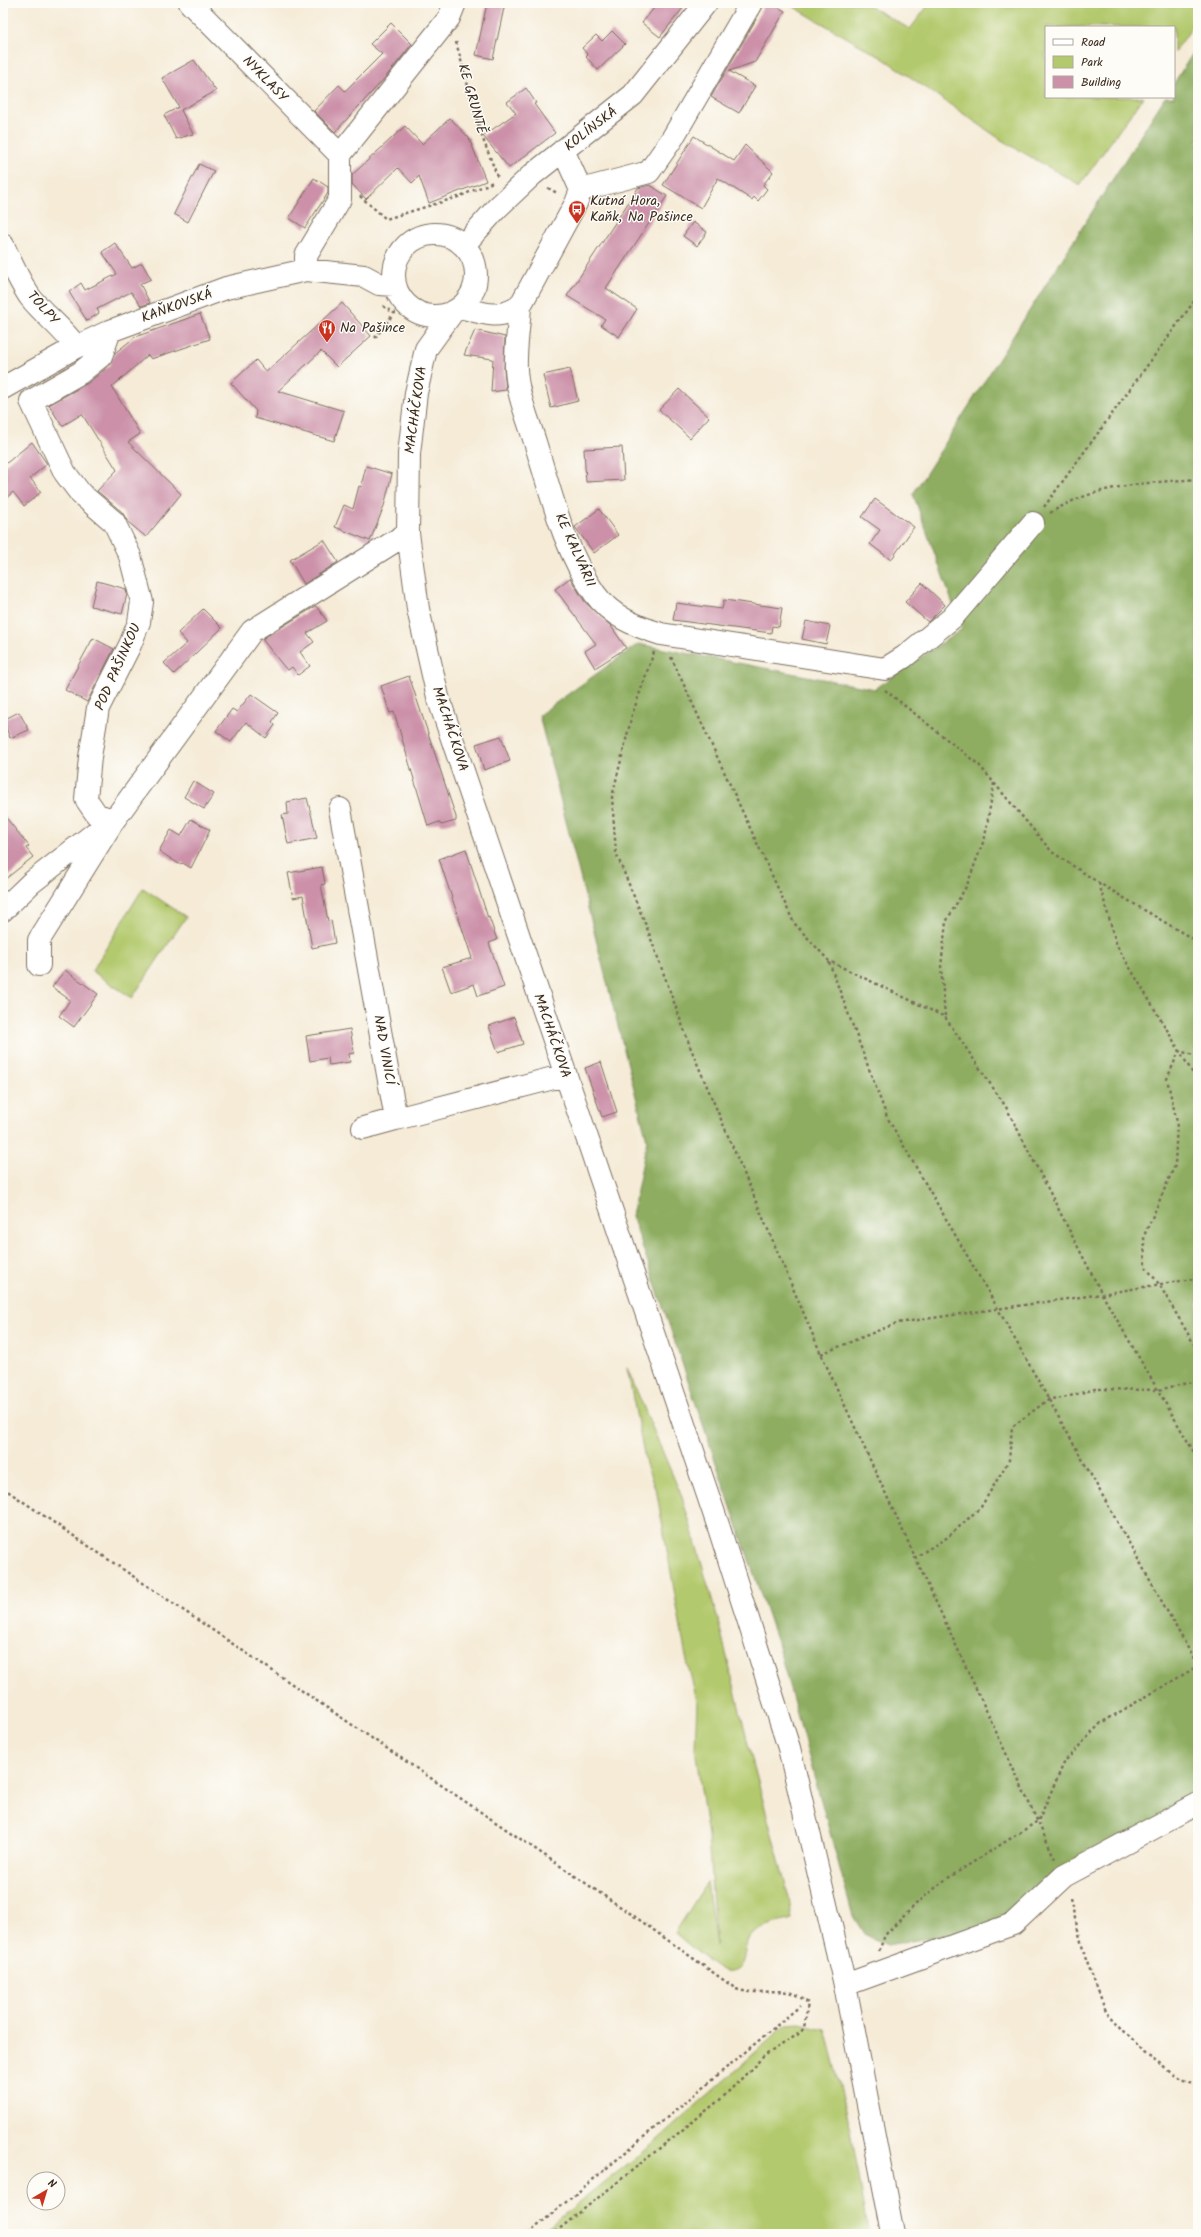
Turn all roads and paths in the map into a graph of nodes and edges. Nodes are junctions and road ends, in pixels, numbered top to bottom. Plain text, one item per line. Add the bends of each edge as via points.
1 (190, 3) edge
2 (706, 3) edge
3 (750, 3) edge
4 (452, 10) edge
5 (563, 150) junction
6 (340, 155) junction
7 (532, 175) junction
8 (341, 181) junction
9 (578, 197) junction
10 (3, 245) edge
11 (464, 245) junction
12 (396, 259) junction
13 (306, 270) junction
14 (364, 276) junction
15 (395, 285) junction
16 (1198, 296) edge
17 (520, 306) junction
18 (457, 310) junction
19 (417, 312) junction
20 (394, 313) dead end
21 (110, 331) junction
22 (375, 338) dead end
23 (76, 347) junction
24 (426, 349) junction
25 (3, 388) edge
26 (1198, 479) edge
27 (1033, 523) junction
28 (408, 534) junction
29 (661, 634) junction
30 (881, 686) dead end
31 (994, 782) junction
32 (340, 808) dead end
33 (114, 820) junction
34 (1099, 883) junction
35 (3, 910) edge
36 (1198, 942) edge
37 (829, 961) junction
38 (39, 965) dead end
39 (945, 1017) junction
40 (1179, 1051) junction
41 (1198, 1056) edge
42 (565, 1075) junction
43 (1198, 1082) edge
44 (396, 1119) junction
45 (363, 1128) dead end
46 (1198, 1278) edge
47 (1159, 1284) junction
48 (1102, 1294) junction
49 (998, 1309) junction
50 (1198, 1351) edge
51 (821, 1354) junction
52 (1198, 1373) edge
53 (1158, 1390) junction
54 (1049, 1399) junction
55 (1198, 1459) edge
56 (3, 1488) edge
57 (914, 1558) junction
58 (1198, 1666) edge
59 (1198, 1804) edge
60 (1038, 1821) junction
61 (1064, 1876) junction
62 (881, 1946) dead end
63 (845, 1985) junction
64 (800, 2006) dead end
65 (1198, 2086) edge
66 (528, 2234) edge
67 (553, 2234) edge
68 (893, 2234) edge

1 - 6 street, NYKLASY
2 - 5 street, KOLÍNSKÁ via 634,95
3 - 9 street via 672,139 649,172
4 - 6 street via 406,73
4 - 8 path, KE GRUNTĚ via 481,134 498,179 458,197 386,219
5 - 7 street, KOLÍNSKÁ
5 - 9 street
6 - 8 street
7 - 9 path via 542,186
7 - 11 street, KOLÍNSKÁ via 497,208
8 - 13 street via 340,199 306,256
9 - 17 street
10 - 23 street, TOLPY via 15,272 31,298 65,332
11 - 12 street via 453,237 426,234 414,239
11 - 18 street via 473,260 477,277 469,298
12 - 14 street
12 - 15 street via 393,272
13 - 14 street, KAŇKOVSKÁ
13 - 21 street, KAŇKOVSKÁ via 226,288
14 - 15 street, KAŇKOVSKÁ via 379,284
15 - 19 street via 407,306
16 - 27 path
17 - 18 street via 509,314 496,316
17 - 29 street, KE KALVÁRII via 516,369 520,393 568,542 595,594 613,612 636,626
18 - 19 street via 440,316 428,316
18 - 24 street
19 - 24 street
20 - 22 path
21 - 23 street, KAŇKOVSKÁ
21 - 33 street, POD PAŠINKOU via 101,356 80,373 31,401 65,473 81,494 114,522 130,556 142,602 139,622 130,645 98,708 90,757 86,800 97,815
23 - 25 street, KAŇKOVSKÁ
24 - 28 street, MACHÁČKOVA via 416,393 409,454
26 - 27 path via 1121,485 1064,504
27 - 29 street, KE KALVÁRII via 952,618 885,669
28 - 33 street via 252,630
28 - 42 street, MACHÁČKOVA via 418,610 438,696
29 - 37 path via 794,922
29 - 51 path via 632,715 612,797 616,853 647,928 691,1049
30 - 31 path via 979,765
31 - 34 path via 1052,852
31 - 39 path via 984,837 966,885 946,922 941,967
32 - 44 street, NAD VINICÍ
33 - 35 street via 31,883
33 - 38 street via 38,940
34 - 36 path
34 - 40 path via 1117,946
37 - 39 path
37 - 49 path via 887,1117
39 - 48 path via 1006,1107
40 - 41 path
40 - 43 path
40 - 47 path via 1167,1079 1177,1122 1176,1165 1144,1236 1145,1266
42 - 44 street
42 - 63 street, MACHÁČKOVA via 719,1528 789,1748
44 - 45 street
46 - 47 path
47 - 48 path
47 - 50 path
48 - 49 path
48 - 53 path
49 - 51 path via 897,1323
49 - 54 path
51 - 57 path
52 - 53 path via 1196,1381
53 - 54 path via 1095,1389
53 - 55 path
54 - 57 path via 1012,1427 1009,1460 981,1507 948,1537
54 - 58 path
56 - 67 path via 634,1916 736,1989 749,1993 787,1992 808,2003 804,2028 800,2033 764,2056 722,2098
57 - 60 path
58 - 60 path via 1101,1723 1065,1761
59 - 61 street
60 - 61 path
60 - 62 path via 945,1880 919,1901 885,1935
61 - 63 street via 1013,1924
61 - 65 path via 1085,1957 1106,2011 1144,2054 1180,2080
63 - 68 street, MACHÁČKOVA
64 - 66 path

